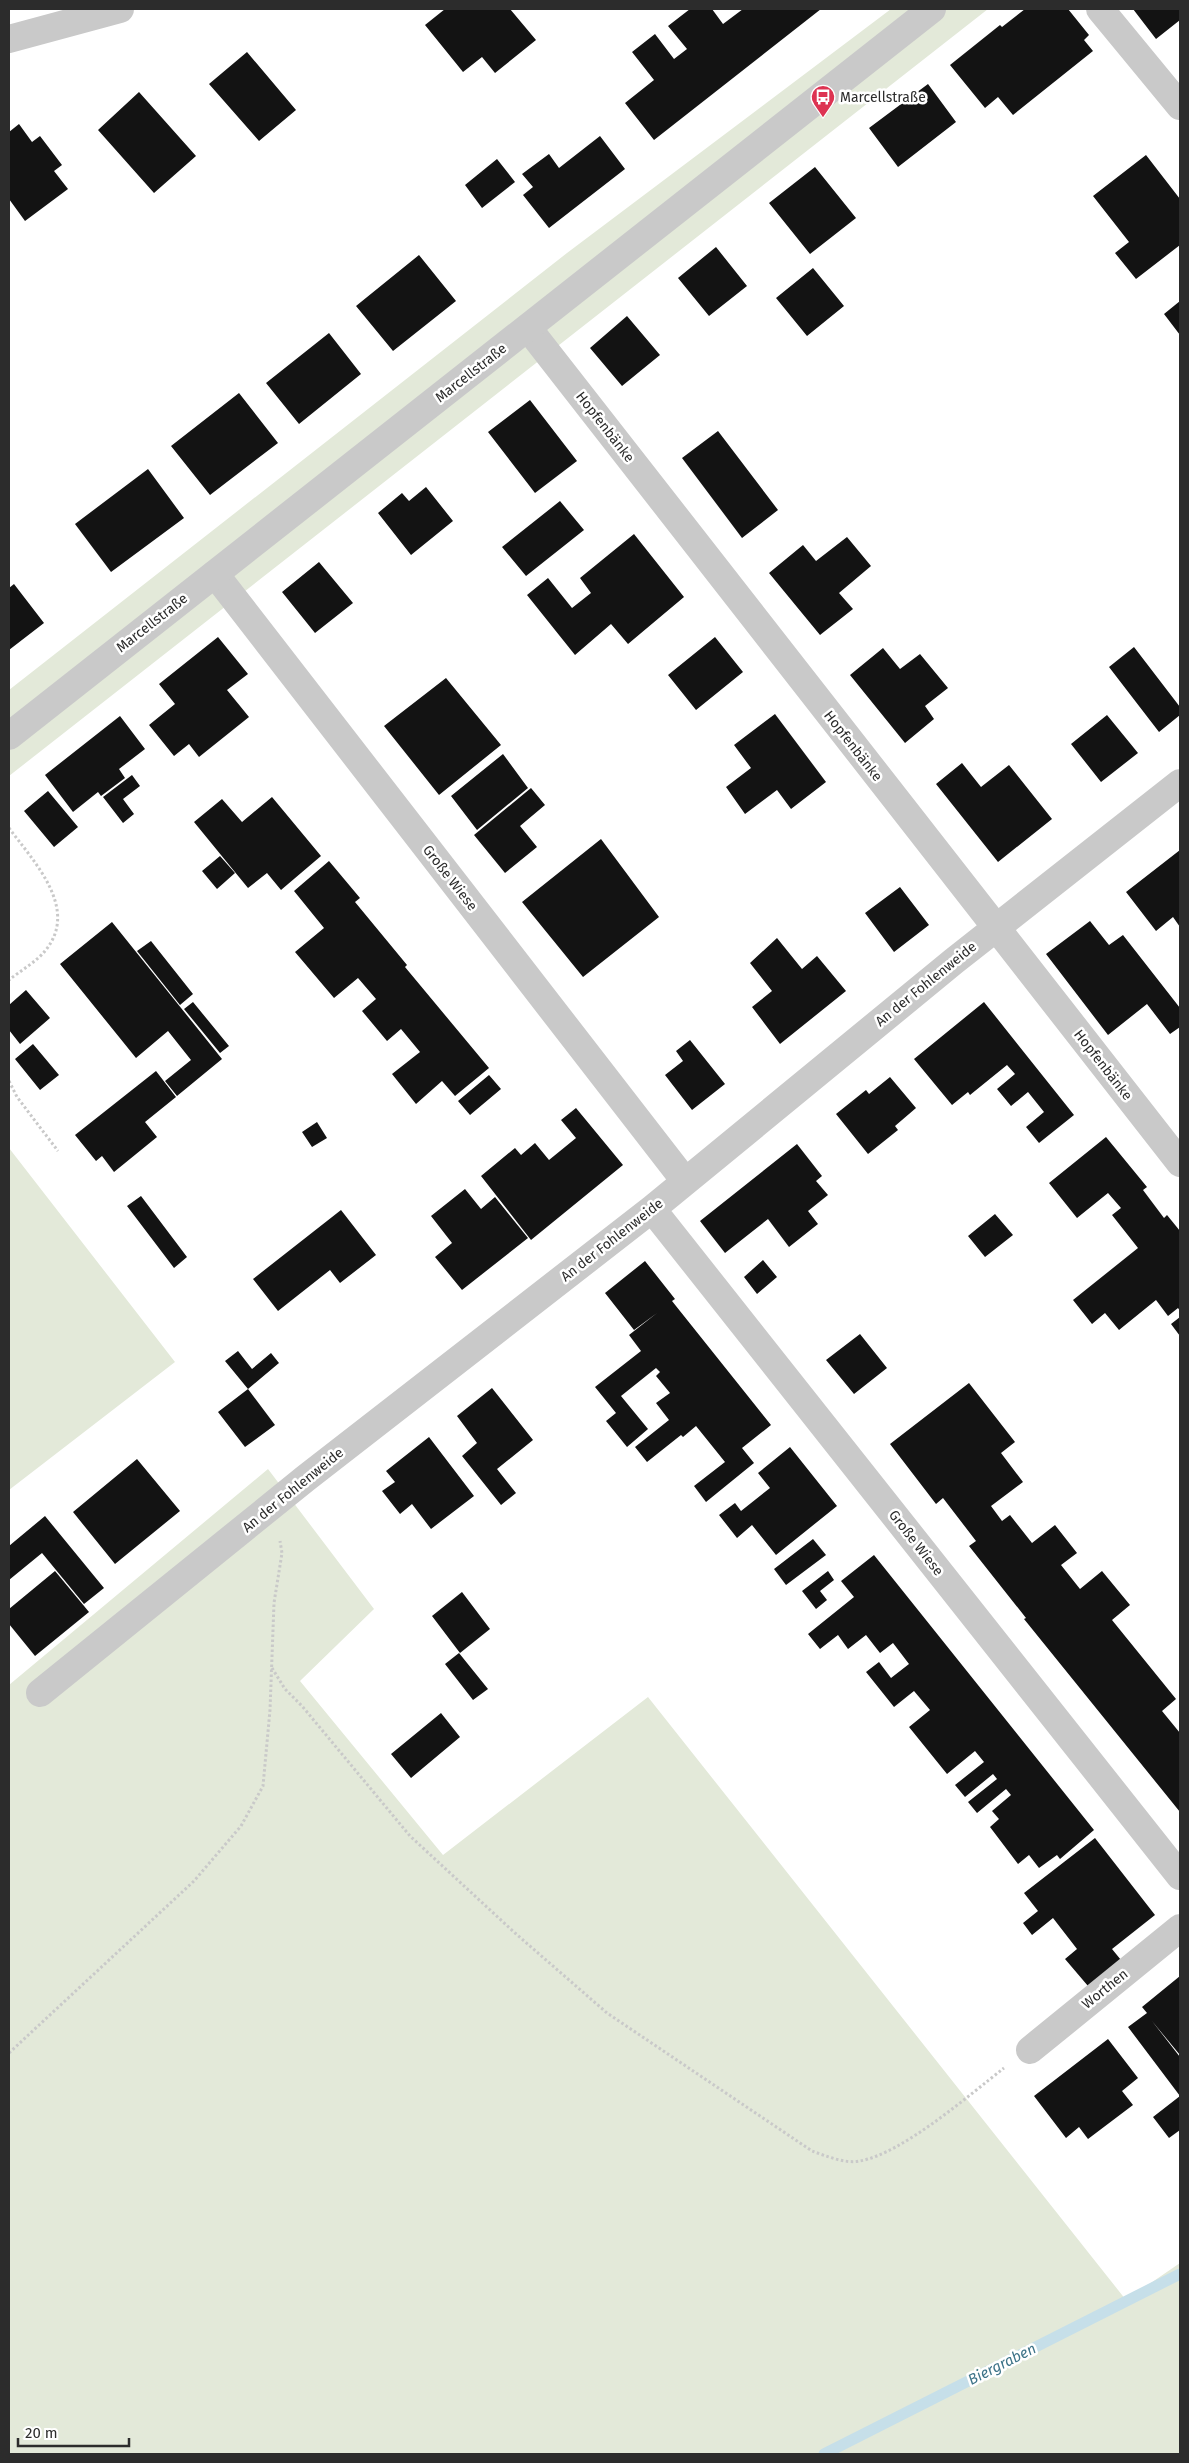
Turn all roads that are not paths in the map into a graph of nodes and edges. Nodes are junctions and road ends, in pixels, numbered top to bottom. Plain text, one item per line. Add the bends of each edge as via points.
1 (120, 9) edge
2 (932, 9) edge
3 (1100, 9) edge
4 (9, 39) edge
5 (1180, 106) edge
6 (528, 328) junction
7 (215, 574) junction
8 (9, 736) edge
9 (1180, 783) edge
10 (995, 928) junction
11 (1180, 1164) edge
12 (685, 1181) junction
13 (652, 1210) junction
14 (40, 1693) dead end
15 (1180, 1876) edge
16 (1180, 1928) edge
17 (1030, 2050) road end

1 - 4 street
2 - 6 street, Marcellstraße
3 - 5 street
6 - 7 street, Marcellstraße
6 - 10 street, Hopfenbänke
7 - 8 street, Marcellstraße
7 - 12 street, Große Wiese
9 - 10 street, An der Fohlenweide
10 - 11 street, Hopfenbänke
10 - 12 street, An der Fohlenweide
12 - 13 street, An der Fohlenweide
13 - 14 street, An der Fohlenweide via 306,1478
13 - 15 street, Große Wiese
16 - 17 street, Worthen

